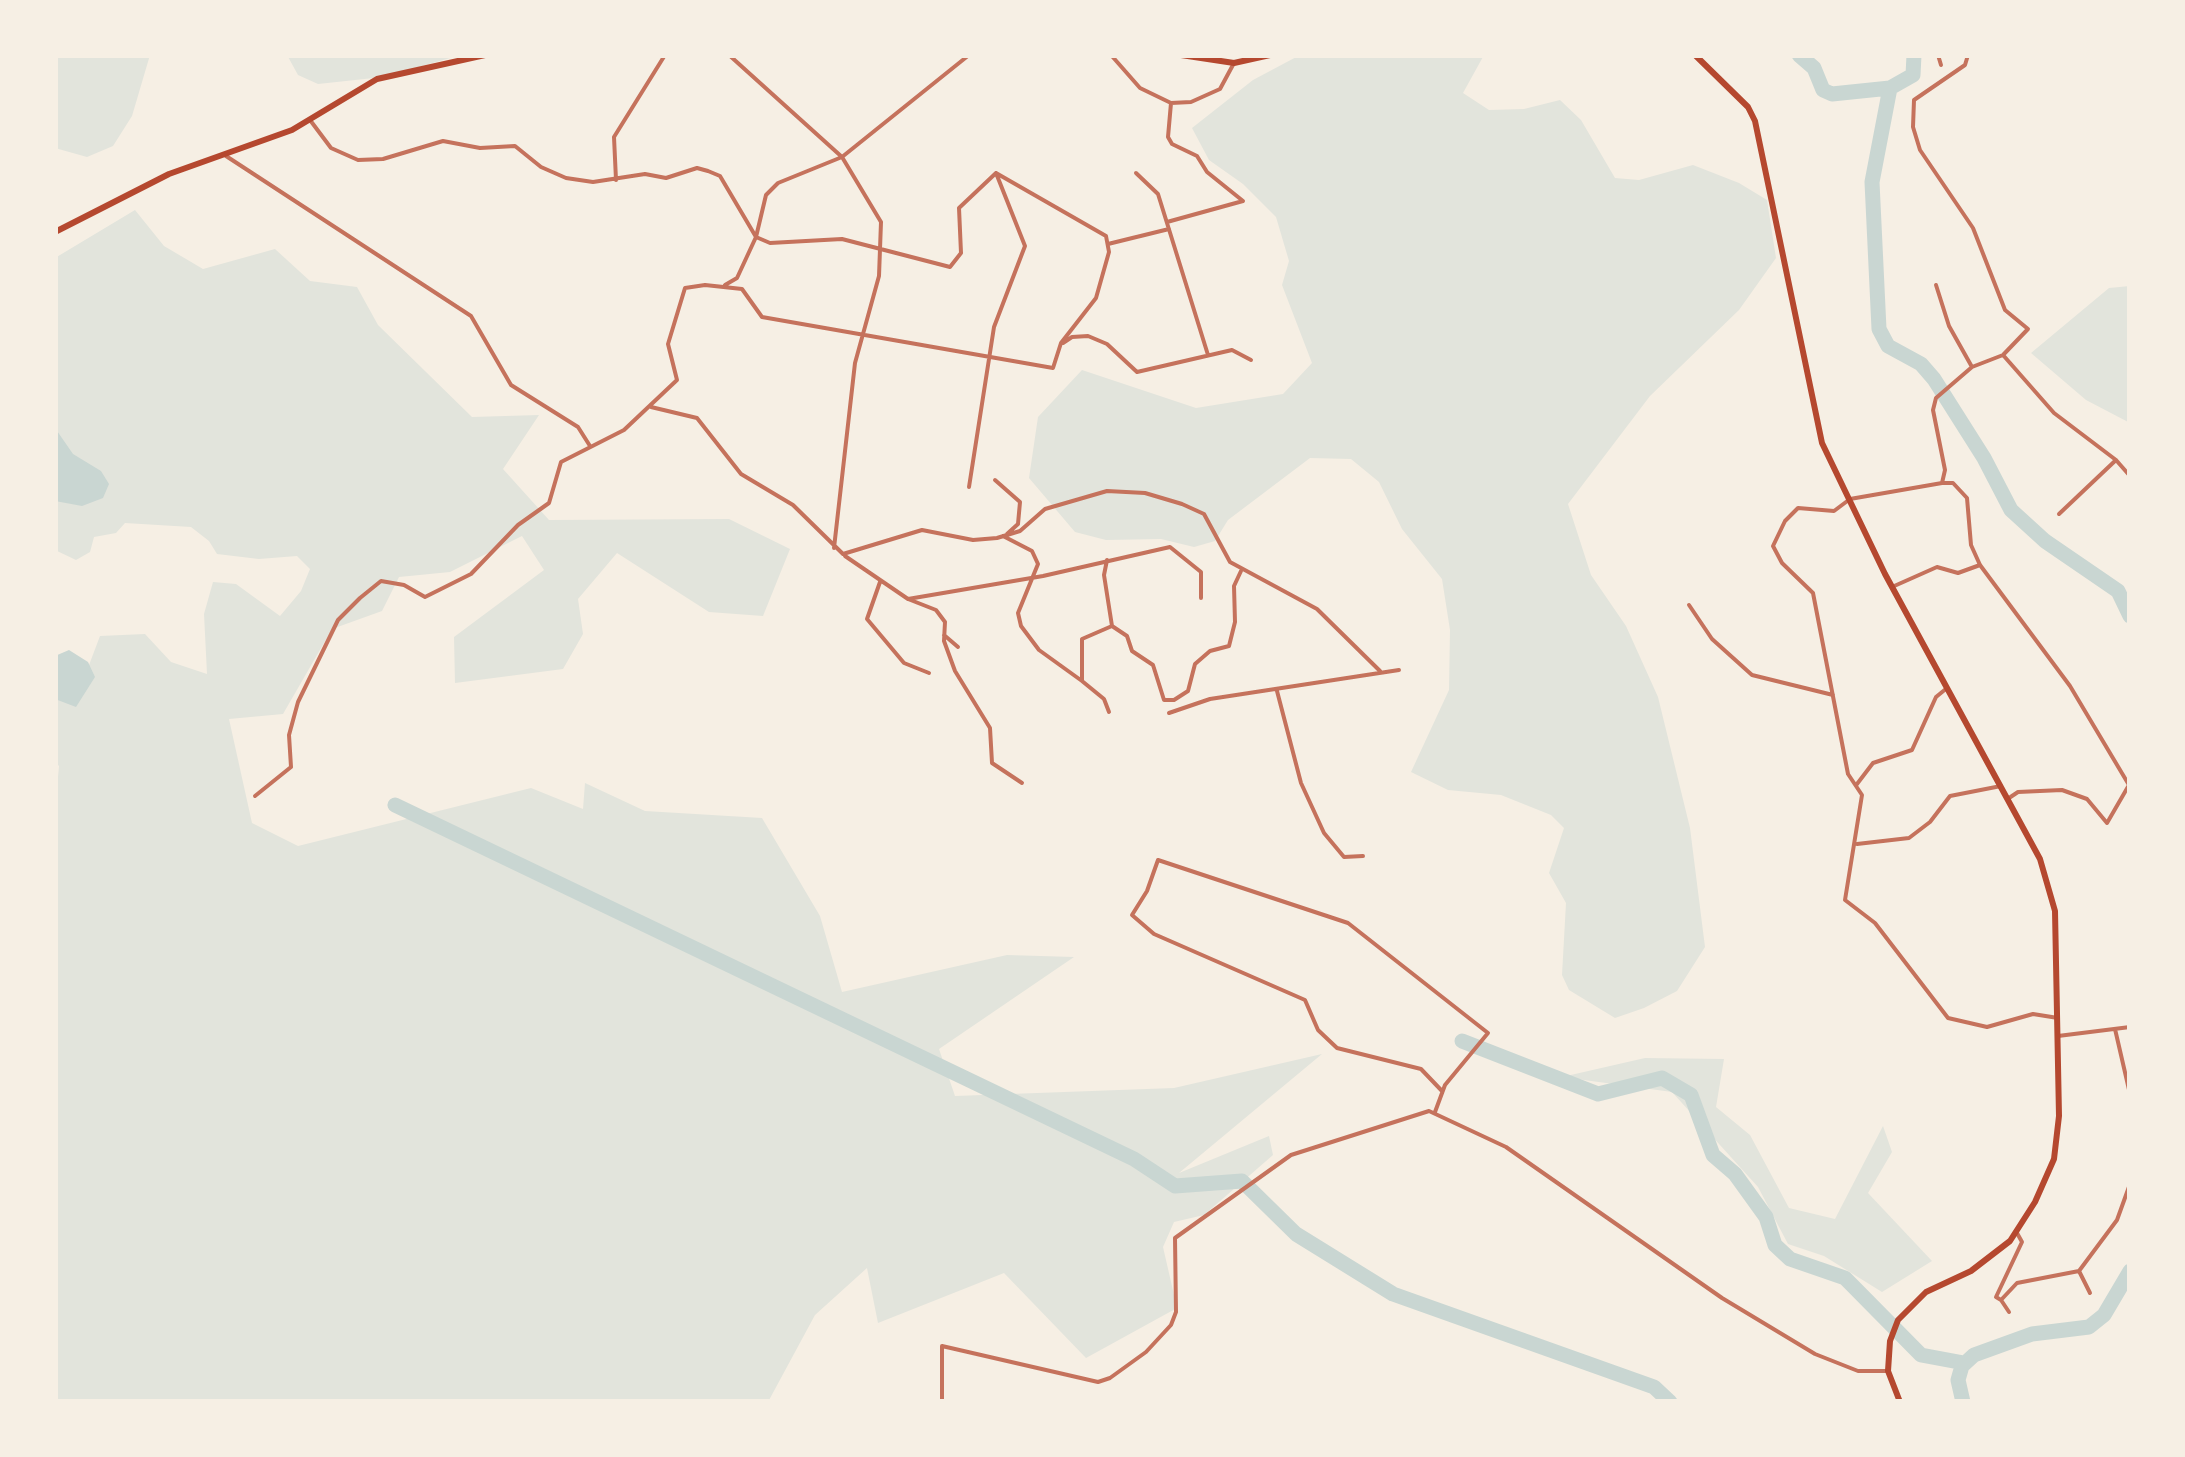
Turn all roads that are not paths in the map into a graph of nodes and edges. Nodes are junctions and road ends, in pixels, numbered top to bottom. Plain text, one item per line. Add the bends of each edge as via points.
1 (484, 55) edge
2 (666, 55) edge
3 (729, 55) edge
4 (969, 55) edge
5 (1112, 55) edge
6 (1181, 55) edge
7 (1270, 55) edge
8 (1695, 55) edge
9 (1938, 55) edge
10 (1968, 55) edge
11 (1234, 63) junction
12 (1941, 65) dead end
13 (1172, 103) junction
14 (310, 120) junction
15 (224, 155) junction
16 (842, 157) junction
17 (1136, 173) dead end
18 (996, 174) junction
19 (616, 181) junction
20 (1167, 222) junction
21 (1169, 229) junction
22 (55, 232) edge
23 (756, 237) junction
24 (1108, 244) junction
25 (883, 249) junction
26 (725, 285) junction
27 (1936, 285) dead end
28 (862, 335) junction
29 (1057, 351) junction
30 (1208, 355) junction
31 (990, 356) junction
32 (2002, 356) junction
33 (1251, 360) dead end
34 (1972, 367) junction
35 (651, 407) junction
36 (590, 446) junction
37 (2116, 460) junction
38 (2130, 476) edge
39 (996, 480) dead end
40 (1942, 483) junction
41 (970, 488) dead end
42 (1850, 499) junction
43 (2059, 514) dead end
44 (1003, 536) junction
45 (835, 550) junction
46 (842, 554) junction
47 (1107, 560) junction
48 (1980, 565) junction
49 (1241, 571) junction
50 (1035, 577) junction
51 (880, 580) junction
52 (1892, 587) junction
53 (1202, 598) dead end
54 (908, 599) junction
55 (1689, 605) dead end
56 (1112, 626) junction
57 (944, 635) junction
58 (958, 647) dead end
59 (1399, 670) dead end
60 (1380, 671) junction
61 (929, 673) dead end
62 (1082, 681) junction
63 (1946, 688) junction
64 (1277, 691) junction
65 (1833, 695) junction
66 (1109, 712) dead end
67 (1168, 714) dead end
68 (1022, 782) dead end
69 (1855, 786) junction
70 (2001, 786) junction
71 (255, 796) dead end
72 (2008, 799) junction
73 (1857, 844) junction
74 (1363, 856) dead end
75 (2058, 1018) junction
76 (2130, 1027) edge
77 (2115, 1028) junction
78 (2058, 1036) junction
79 (1442, 1091) junction
80 (2130, 1094) edge
81 (1435, 1112) junction
82 (2130, 1184) edge
83 (2016, 1232) junction
84 (2079, 1271) junction
85 (2090, 1293) dead end
86 (2001, 1300) junction
87 (2009, 1312) dead end
88 (1888, 1371) junction
89 (942, 1402) edge
90 (1900, 1402) edge

1 - 14 main road via 377,79
2 - 19 street via 614,137
3 - 16 street
4 - 16 street
5 - 13 street via 1140,88
6 - 11 main road
7 - 11 main road
8 - 42 main road via 1754,122 1811,408
9 - 12 street
10 - 32 street via 1914,100 1913,126 1920,150 1973,228 2004,310 2028,330
11 - 13 street via 1220,89
13 - 20 street via 1172,144 1197,156 1243,201
14 - 15 main road
14 - 19 street via 331,148 358,160 443,140 480,148 505,144 566,178
15 - 22 main road via 169,174
15 - 36 street via 470,316 511,386 578,427
16 - 23 street via 778,183 766,196
16 - 25 street via 882,222
17 - 20 street via 1158,194
18 - 24 street via 1106,236
18 - 25 street via 958,208 957,264 950,268
18 - 31 street via 1025,246 998,310
19 - 23 street via 708,171 720,176
20 - 21 street
21 - 24 street
21 - 30 street
23 - 25 street via 770,243 842,239
23 - 26 street via 737,278
24 - 29 street via 1096,298
25 - 28 street
26 - 28 street via 742,289 762,318
26 - 35 street via 686,288 668,344 677,380
27 - 34 street
28 - 31 street
28 - 45 street
29 - 30 street via 1072,337 1088,336 1137,372
29 - 31 street via 1054,368
30 - 33 street via 1232,350
31 - 41 street
32 - 34 street
32 - 37 street via 2054,414
34 - 40 street via 1944,390 1933,410
35 - 36 street
35 - 45 street via 697,418 741,474 793,505
36 - 71 street via 562,462 550,503 471,574 424,597 382,581 338,620 298,702 289,735 291,767
37 - 38 street
37 - 43 street
39 - 44 street via 1022,512
40 - 42 street
40 - 48 street via 1953,483 1967,498
42 - 52 main road
42 - 65 street via 1834,511 1798,508 1774,539 1782,563 1813,593
44 - 46 street via 973,540 922,530
44 - 49 street via 1073,498 1145,493 1204,514
44 - 50 street via 1032,552
45 - 46 street
46 - 51 street
47 - 50 street
47 - 53 street via 1170,547 1201,572
47 - 56 street
48 - 52 street via 1958,573 1937,566
48 - 72 street via 2070,686 2129,785 2107,823 2087,799 2062,790 2018,792
49 - 56 street via 1228,646 1194,664 1188,691 1174,700 1164,700 1153,665
49 - 60 street via 1317,609
50 - 54 street
50 - 62 street via 1018,614 1020,626
51 - 54 street
51 - 61 street via 867,619 904,663
52 - 63 main road
54 - 57 street via 936,610
55 - 65 street via 1712,639 1752,675
56 - 62 street via 1082,639
57 - 58 street
57 - 68 street via 955,671 990,728 992,763
59 - 60 street
60 - 64 street
62 - 66 street via 1104,698
63 - 69 street via 1912,750 1873,763
63 - 70 main road
64 - 67 street via 1210,699
64 - 74 street via 1301,783 1324,832 1344,858
65 - 69 street
69 - 73 street via 1863,804
70 - 72 main road
70 - 73 street via 1950,796 1909,838
72 - 75 main road via 2053,898
73 - 75 street via 1845,900 1897,948 1948,1018 1987,1027 2033,1014
75 - 78 main road
76 - 77 street
77 - 78 street
77 - 80 street
78 - 83 main road via 2054,1159
79 - 79 street via 1421,1069 1337,1048 1318,1030 1304,1000 1154,934 1132,915 1158,860 1348,923 1488,1033
79 - 81 street
81 - 88 street via 1506,1147 1722,1298 1816,1354 1858,1370
81 - 89 street via 1291,1155 1175,1238 1171,1325 1110,1378 1098,1382 942,1346
82 - 84 street via 2117,1220
83 - 86 street via 2022,1242 1996,1297
83 - 88 main road via 1992,1258 1910,1304 1890,1341
84 - 85 street
84 - 86 street via 2018,1283
86 - 87 street
88 - 90 main road

